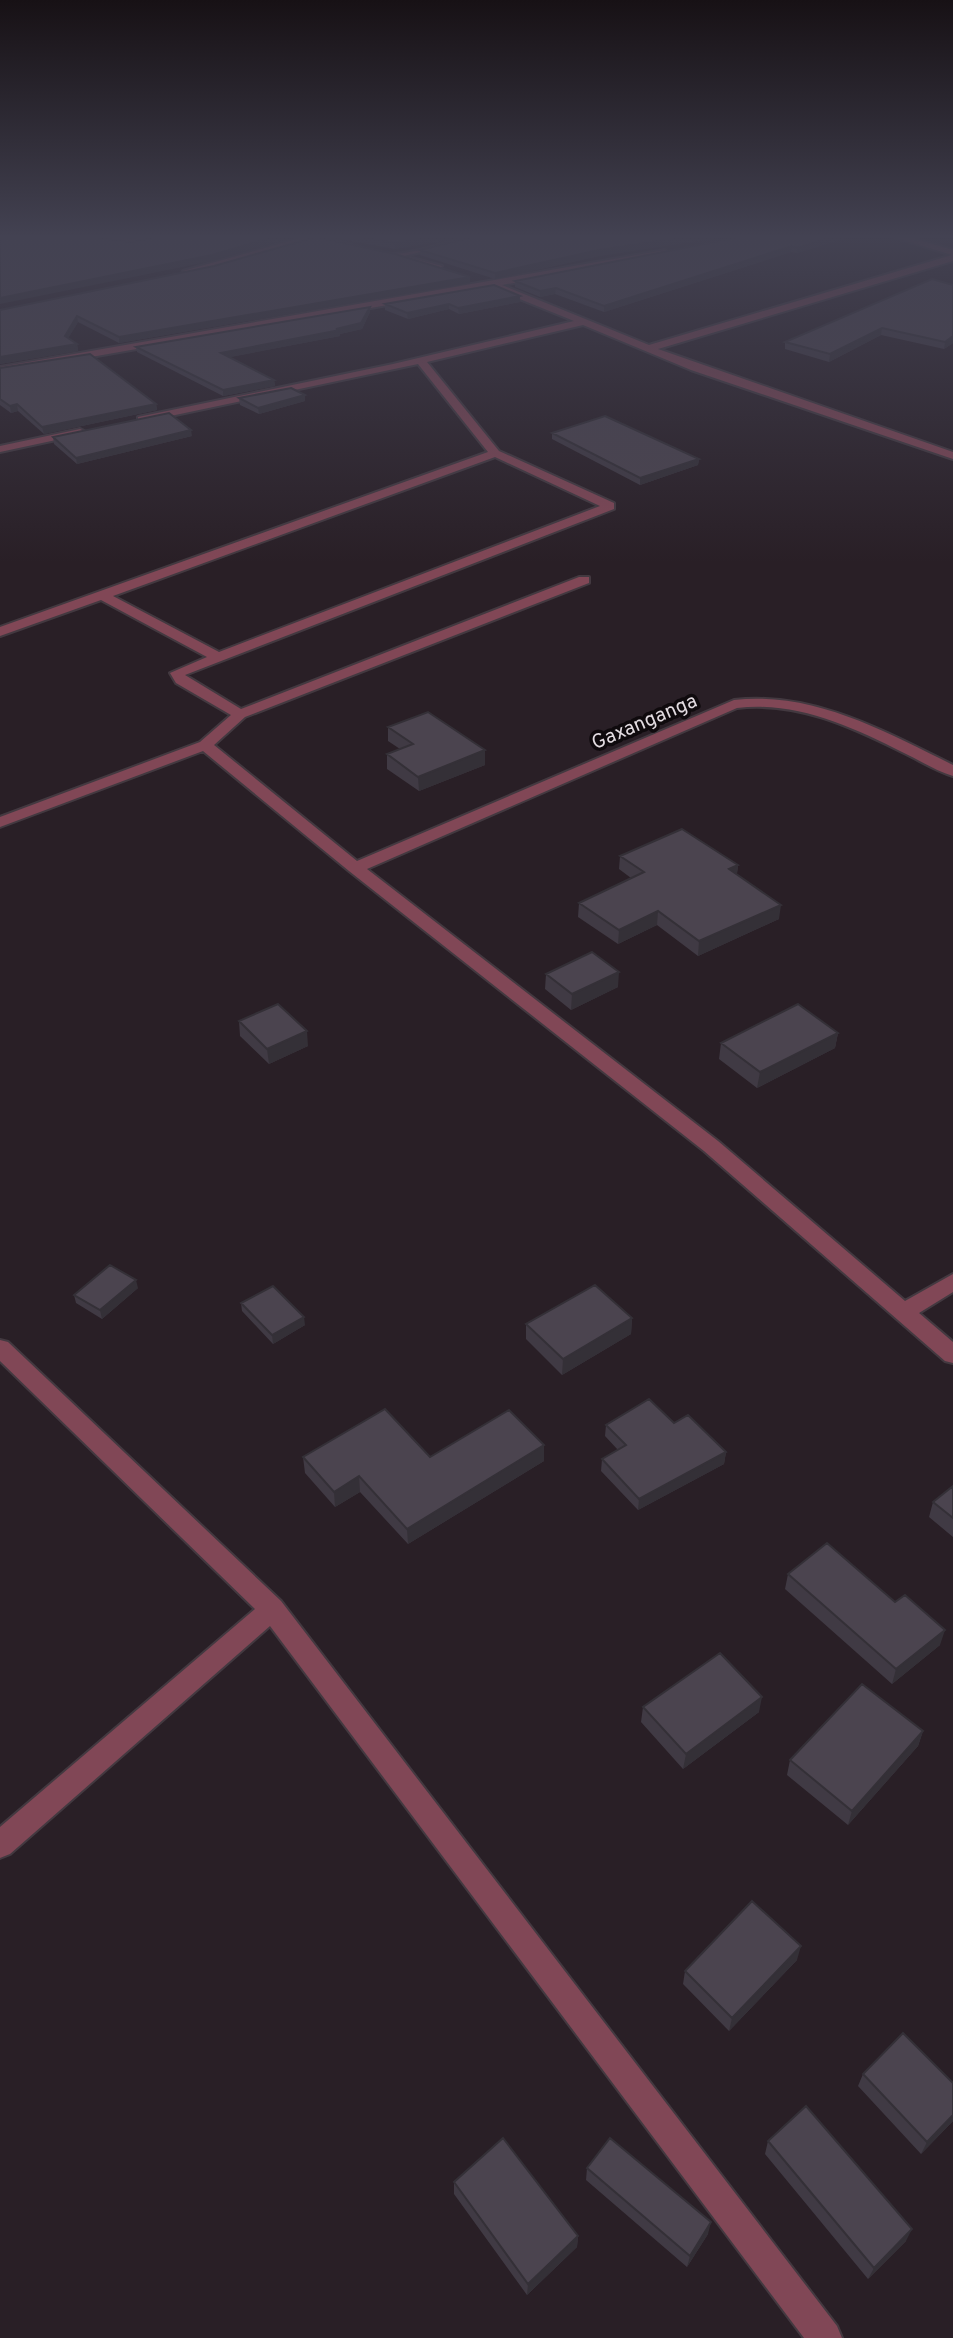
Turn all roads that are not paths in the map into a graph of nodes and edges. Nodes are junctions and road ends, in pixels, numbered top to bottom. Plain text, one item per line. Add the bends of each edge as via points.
1 (145, 345) edge
2 (487, 345) edge
3 (638, 345) edge
4 (660, 345) edge
5 (647, 349) junction
6 (421, 361) junction
7 (0, 370) edge
8 (135, 421) edge
9 (90, 430) edge
10 (0, 449) edge
11 (495, 453) junction
12 (953, 456) edge
13 (584, 580) dead end
14 (102, 595) junction
15 (0, 632) edge
16 (218, 657) junction
17 (240, 714) junction
18 (205, 745) junction
19 (953, 771) edge
20 (0, 822) edge
21 (355, 868) junction
22 (953, 1282) edge
23 (903, 1312) junction
24 (0, 1348) edge
25 (953, 1355) edge
26 (272, 1609) junction
27 (0, 1845) edge
28 (825, 2338) edge

1 - 7 street
2 - 6 street
3 - 5 street
4 - 5 street
5 - 12 street
6 - 8 street
6 - 11 street
9 - 10 street
11 - 14 street
11 - 16 street via 610,506
13 - 17 street
14 - 15 street
14 - 16 street
16 - 17 street via 177,673
17 - 18 street
18 - 20 street
18 - 21 street
19 - 21 street, Gaxanganga via 839,720 757,699 734,704
21 - 23 street via 711,1146
22 - 23 street
23 - 25 street
24 - 26 street
26 - 27 street
26 - 28 street

